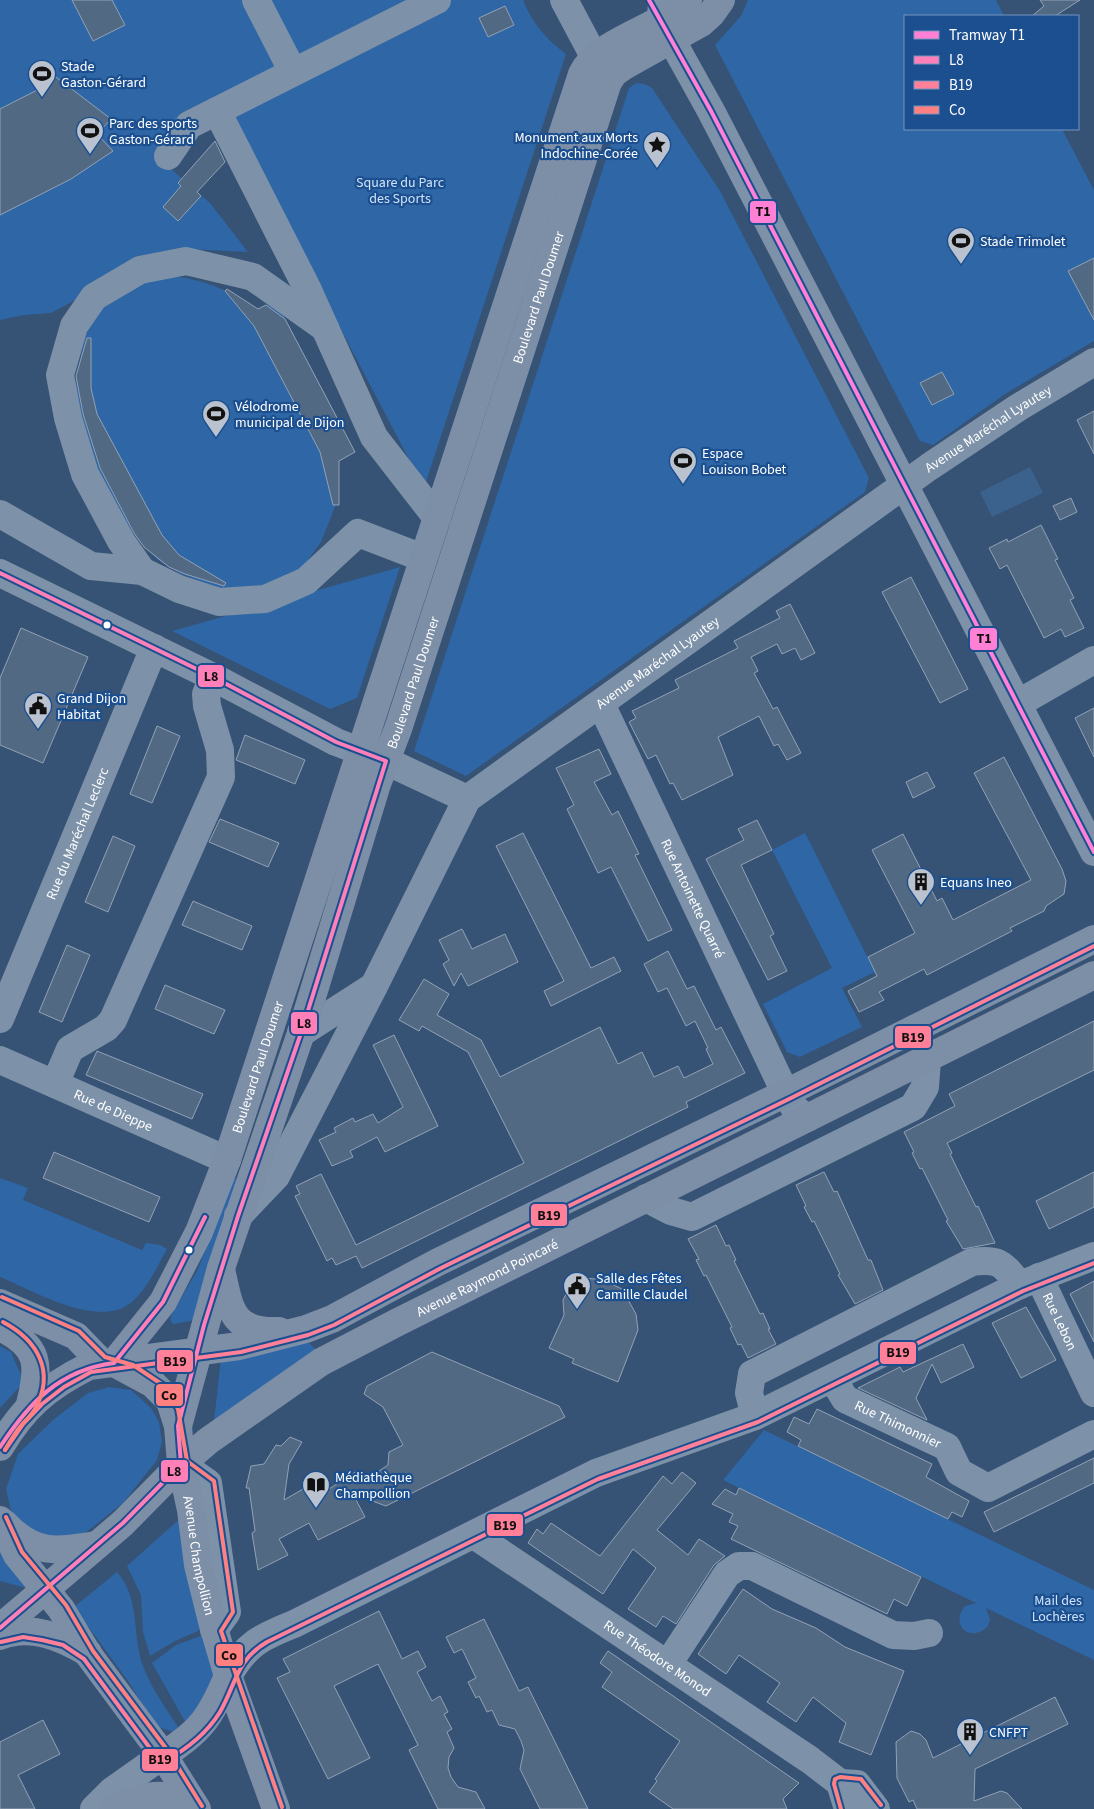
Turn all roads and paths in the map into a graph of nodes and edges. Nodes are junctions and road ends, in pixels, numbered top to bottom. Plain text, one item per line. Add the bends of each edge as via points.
1 (256, 0) edge
2 (437, 0) edge
3 (564, 0) edge
4 (688, 0) edge
5 (721, 0) edge
6 (669, 24) edge
7 (594, 57) junction
8 (294, 72) junction
9 (608, 82) junction
10 (217, 111) junction
11 (168, 156) dead end
12 (325, 328) junction
13 (1094, 362) edge
14 (908, 483) junction
15 (0, 514) edge
16 (437, 518) junction
17 (423, 558) junction
18 (142, 571) junction
19 (0, 573) edge
20 (154, 648) junction
21 (1094, 660) edge
22 (213, 676) junction
23 (1024, 700) junction
24 (600, 704) junction
25 (360, 752) junction
26 (386, 761) junction
27 (467, 799) junction
28 (1094, 834) edge
29 (1094, 852) edge
30 (1094, 939) edge
31 (1094, 975) edge
32 (1012, 980) junction
33 (374, 986) junction
34 (1031, 1006) junction
35 (0, 1019) edge
36 (301, 1033) junction
37 (0, 1060) edge
38 (927, 1060) junction
39 (55, 1084) junction
40 (786, 1093) junction
41 (807, 1118) junction
42 (227, 1160) junction
43 (646, 1198) junction
44 (238, 1216) junction
45 (1094, 1256) edge
46 (221, 1268) junction
47 (1030, 1281) junction
48 (0, 1302) edge
49 (0, 1327) edge
50 (306, 1329) junction
51 (197, 1351) junction
52 (108, 1363) junction
53 (833, 1379) junction
54 (1094, 1393) edge
55 (30, 1404) junction
56 (755, 1416) junction
57 (178, 1426) junction
58 (1094, 1434) edge
59 (0, 1447) edge
60 (181, 1464) junction
61 (0, 1520) edge
62 (474, 1535) junction
63 (98, 1545) junction
64 (45, 1591) junction
65 (0, 1628) edge
66 (214, 1630) junction
67 (929, 1633) dead end
68 (0, 1636) edge
69 (263, 1637) junction
70 (88, 1654) junction
71 (668, 1664) junction
72 (228, 1676) junction
73 (163, 1755) junction
74 (840, 1783) junction
75 (94, 1809) edge
76 (112, 1809) edge
77 (196, 1809) edge
78 (276, 1809) edge
79 (848, 1809) edge
80 (876, 1809) edge

1 - 8 street
2 - 8 street
3 - 7 street
4 - 6 main road
5 - 6 main road via 711,14
6 - 7 main road, Boulevard Paul Doumer
6 - 9 main road, Boulevard Paul Doumer
6 - 14 street
7 - 9 street
7 - 16 main road, Boulevard Paul Doumer via 582,74
8 - 10 street
9 - 26 main road, Boulevard Paul Doumer
10 - 11 street via 189,125
10 - 12 street
12 - 16 street via 374,437
12 - 18 street via 253,276 186,261 140,270 94,297 74,326 60,375 68,418 85,474
13 - 14 street, Avenue Maréchal Lyautey via 1019,407
14 - 23 street
14 - 24 street, Avenue Maréchal Lyautey
14 - 29 street
15 - 18 street via 91,566
16 - 17 main road, Boulevard Paul Doumer
17 - 18 street via 358,533 306,581 264,599 219,602 179,589
17 - 25 main road, Boulevard Paul Doumer
19 - 20 street
20 - 22 street
20 - 35 street, Rue du Maréchal Leclerc
21 - 23 street
22 - 25 street
22 - 39 street via 206,694 220,750 221,777 112,1020 106,1028 70,1048
23 - 28 street
24 - 27 street, Avenue Maréchal Lyautey
24 - 40 street, Rue Antoinette Quarré
25 - 26 street
25 - 42 main road, Boulevard Paul Doumer
26 - 27 street
26 - 36 main road, Boulevard Paul Doumer
27 - 33 street, Avenue Maréchal Lyautey
30 - 32 main road
31 - 34 main road, Avenue Raymond Poincaré
32 - 34 street via 1023,988
32 - 40 main road
33 - 36 street
33 - 44 street, Avenue Maréchal Lyautey via 276,1176
34 - 38 main road, Avenue Raymond Poincaré
36 - 44 main road, Boulevard Paul Doumer
37 - 39 street, Rue de Dieppe
38 - 41 main road, Avenue Raymond Poincaré
38 - 43 street via 925,1087 913,1106 701,1213 692,1217
39 - 42 street, Rue de Dieppe
40 - 41 street via 795,1109
40 - 50 main road
41 - 43 main road, Avenue Raymond Poincaré
42 - 52 main road, Boulevard Paul Doumer via 199,1232 163,1302
43 - 60 main road, Avenue Raymond Poincaré via 321,1362
44 - 46 main road, Boulevard Paul Doumer
45 - 47 street
46 - 50 main road via 233,1316 239,1322 259,1330
46 - 51 main road, Boulevard Paul Doumer
47 - 53 street
47 - 54 street, Rue Lebon
47 - 56 street, Rue Lebon via 1000,1262 990,1259 972,1262 752,1374 749,1393
48 - 52 main road via 76,1336
49 - 55 main road via 24,1343 35,1360 37,1372
50 - 51 main road via 239,1346
51 - 52 main road
51 - 57 main road, Boulevard Paul Doumer
52 - 55 main road via 89,1366 67,1377
52 - 57 main road via 153,1384 170,1401
53 - 56 street
53 - 58 street, Rue Thimonnier via 845,1399 946,1447 959,1472 988,1488
55 - 59 main road
56 - 62 street via 596,1473
57 - 60 main road, Avenue Champollion
60 - 63 main road, Avenue Raymond Poincaré
60 - 66 main road, Avenue Champollion via 198,1565
61 - 63 main road via 31,1546 53,1549
61 - 64 main road via 17,1555
62 - 69 street
62 - 71 street, Rue Théodore Monod
63 - 64 main road, Avenue Raymond Poincaré
64 - 65 main road, Avenue Raymond Poincaré
64 - 70 main road via 61,1609
66 - 69 street via 237,1629
66 - 72 main road, Avenue Champollion
67 - 71 street via 894,1635 752,1566 738,1566 727,1574
68 - 70 main road via 22,1631 43,1634 64,1639
69 - 72 street via 239,1656
70 - 73 main road
71 - 74 street, Rue Théodore Monod
72 - 73 main road via 206,1721
72 - 78 main road, Avenue Champollion
73 - 75 street via 112,1791
73 - 77 main road
74 - 79 street
74 - 80 street, Rue Théodore Monod via 857,1784
76 - 77 main road via 136,1799 158,1795 172,1796

